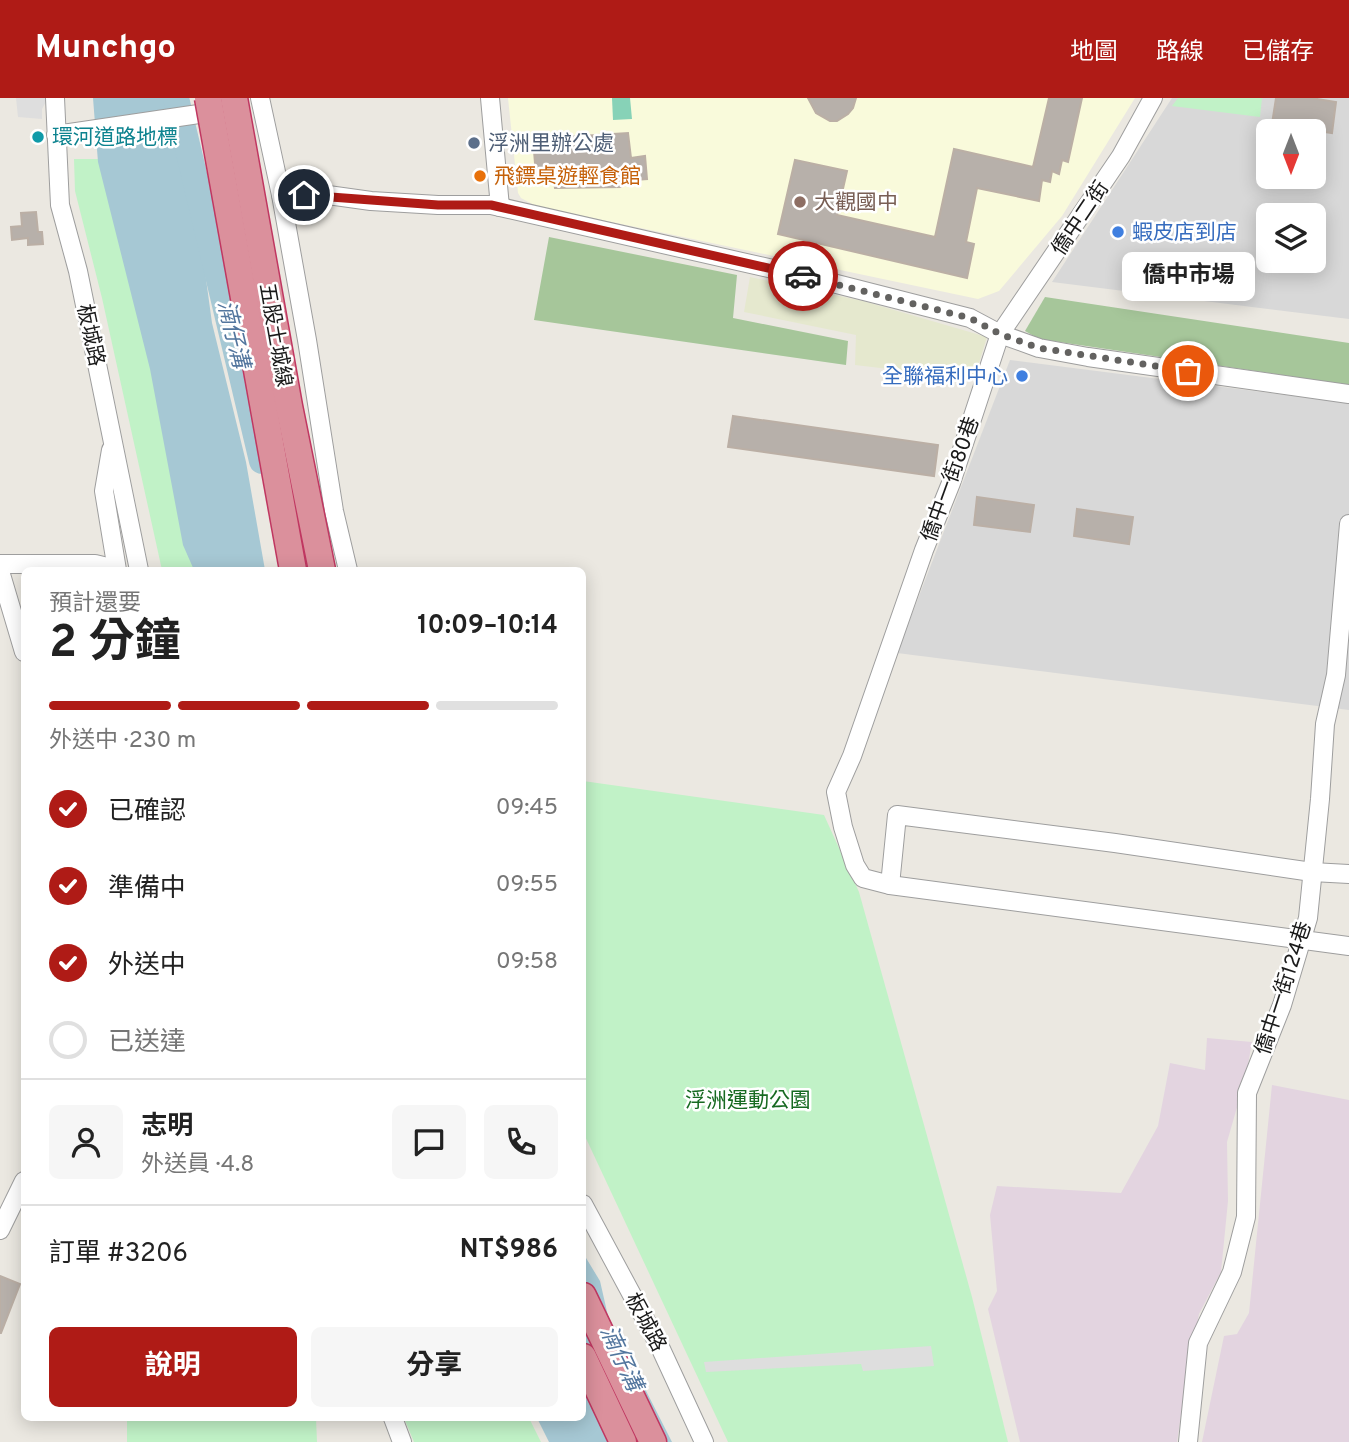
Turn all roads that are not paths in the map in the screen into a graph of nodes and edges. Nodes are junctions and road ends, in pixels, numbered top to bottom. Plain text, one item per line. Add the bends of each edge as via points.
1 (55, 98) edge
2 (208, 98) edge
3 (234, 98) edge
4 (491, 98) edge
5 (1153, 98) edge
6 (260, 102) edge
7 (56, 135) junction
8 (281, 195) junction
9 (500, 207) junction
10 (1000, 334) junction
11 (1349, 394) edge
12 (113, 437) junction
13 (1349, 524) edge
14 (0, 564) edge
15 (106, 567) edge
16 (117, 567) edge
17 (138, 567) edge
18 (292, 567) edge
19 (321, 567) edge
20 (347, 567) edge
21 (0, 570) edge
22 (21, 642) edge
23 (1312, 872) junction
24 (1349, 874) edge
25 (890, 885) junction
26 (1303, 940) junction
27 (1349, 946) edge
28 (21, 1187) edge
29 (586, 1210) edge
30 (0, 1230) edge
31 (586, 1302) edge
32 (586, 1363) edge
33 (394, 1421) edge
34 (402, 1442) edge
35 (623, 1442) edge
36 (653, 1442) edge
37 (704, 1442) edge
38 (1188, 1442) edge

1 - 7 street, 板城路
2 - 18 highway, 五股土城線, bridge
3 - 19 highway, 五股土城線, bridge
4 - 9 street
5 - 10 street, 僑中二街 via 1121,156
6 - 7 street, bridge
6 - 8 street
7 - 12 street, 板城路 via 60,205
8 - 9 street
8 - 20 street
9 - 10 street via 957,314
10 - 11 street via 1039,348 1088,357
10 - 25 street, 僑中一街80巷 via 951,483 836,792 855,865 863,878
12 - 16 street via 104,491
12 - 17 street, 板城路
13 - 23 street, 僑中一街124巷
14 - 15 street
21 - 22 street
23 - 24 street
23 - 25 street via 897,814
23 - 26 street, 僑中一街124巷
25 - 26 street, 僑中一街80巷
26 - 27 street, 僑中一街80巷
26 - 38 street, 僑中一街124巷 via 1247,1093 1246,1217 1232,1272 1198,1343
28 - 30 street
29 - 37 street, 板城路 via 660,1347
31 - 36 highway
32 - 35 highway
33 - 34 street

